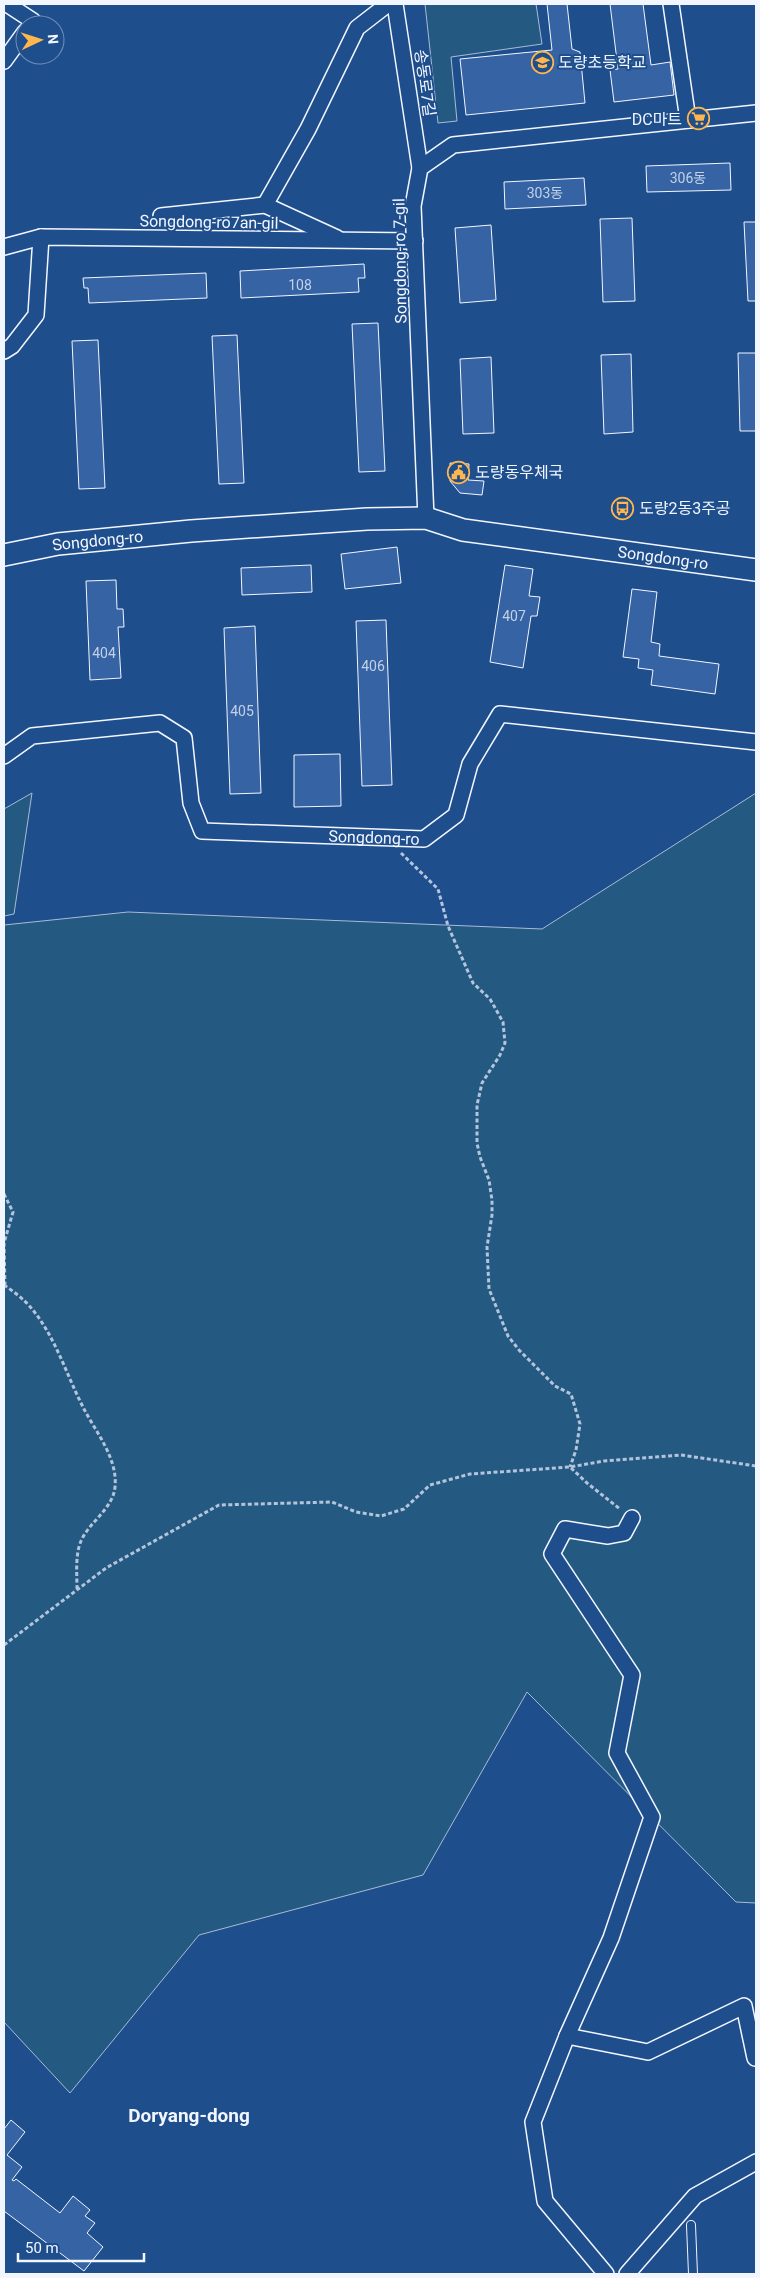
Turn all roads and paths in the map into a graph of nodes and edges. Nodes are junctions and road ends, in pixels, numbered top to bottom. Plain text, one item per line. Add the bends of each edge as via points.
1 (7, 4) edge
2 (388, 4) edge
3 (395, 4) edge
4 (671, 4) edge
5 (18, 15) edge
6 (15, 46) edge
7 (4, 61) edge
8 (756, 113) edge
9 (688, 120) junction
10 (420, 168) junction
11 (265, 205) junction
12 (161, 216) dead end
13 (41, 237) junction
14 (342, 240) junction
15 (415, 241) junction
16 (4, 247) edge
17 (4, 351) edge
18 (426, 518) junction
19 (4, 555) edge
20 (756, 570) edge
21 (756, 742) edge
22 (4, 756) edge
23 (392, 838) junction
24 (4, 1194) edge
25 (4, 1285) edge
26 (756, 1466) edge
27 (570, 1467) junction
28 (632, 1518) joint
29 (77, 1590) junction
30 (4, 1645) edge
31 (567, 2036) junction
32 (756, 2061) edge
33 (756, 2162) edge
34 (690, 2225) dead end
35 (606, 2274) edge
36 (627, 2274) edge
37 (693, 2274) edge

1 - 5 street
2 - 11 street via 357,28 308,129
3 - 10 street, 송동로7길
4 - 9 street
6 - 7 street
8 - 9 street
9 - 10 street via 453,144
10 - 15 street, Songdong-ro 7-gil via 413,206
11 - 12 street
11 - 14 street
13 - 14 street, Songdong-ro7an-gil
13 - 16 street, Songdong-ro7an-gil
13 - 17 street via 36,315 12,346
14 - 15 street, Songdong-ro7an-gil
15 - 18 street, Songdong-ro 7-gil
18 - 19 street, Songdong-ro via 191,531 58,544
18 - 20 street, Songdong-ro via 463,530
21 - 23 street, Songdong-ro via 500,714 470,764 456,815 424,839
22 - 23 street, Songdong-ro via 32,736 160,723 184,738 191,803 202,831
23 - 27 path via 408,860 438,889 448,926 473,983 490,999 503,1022 505,1044 482,1083 477,1105 477,1143 492,1200 487,1247 489,1289 508,1336 555,1386 571,1394 580,1424
24 - 25 path via 13,1212 4,1243
25 - 29 path via 32,1308 50,1334 114,1473 115,1488 111,1500 82,1538 78,1550
26 - 27 path via 681,1455
27 - 28 path
27 - 29 path via 470,1474 430,1485 404,1508 381,1516 356,1512 332,1502 219,1505 106,1568
28 - 31 street via 624,1533 608,1536 565,1529 552,1554 632,1675 617,1753 652,1817 612,1938
29 - 30 path
31 - 32 street via 648,2052 744,2006
31 - 35 street via 533,2122 545,2201
33 - 36 street via 696,2196
34 - 37 lane

